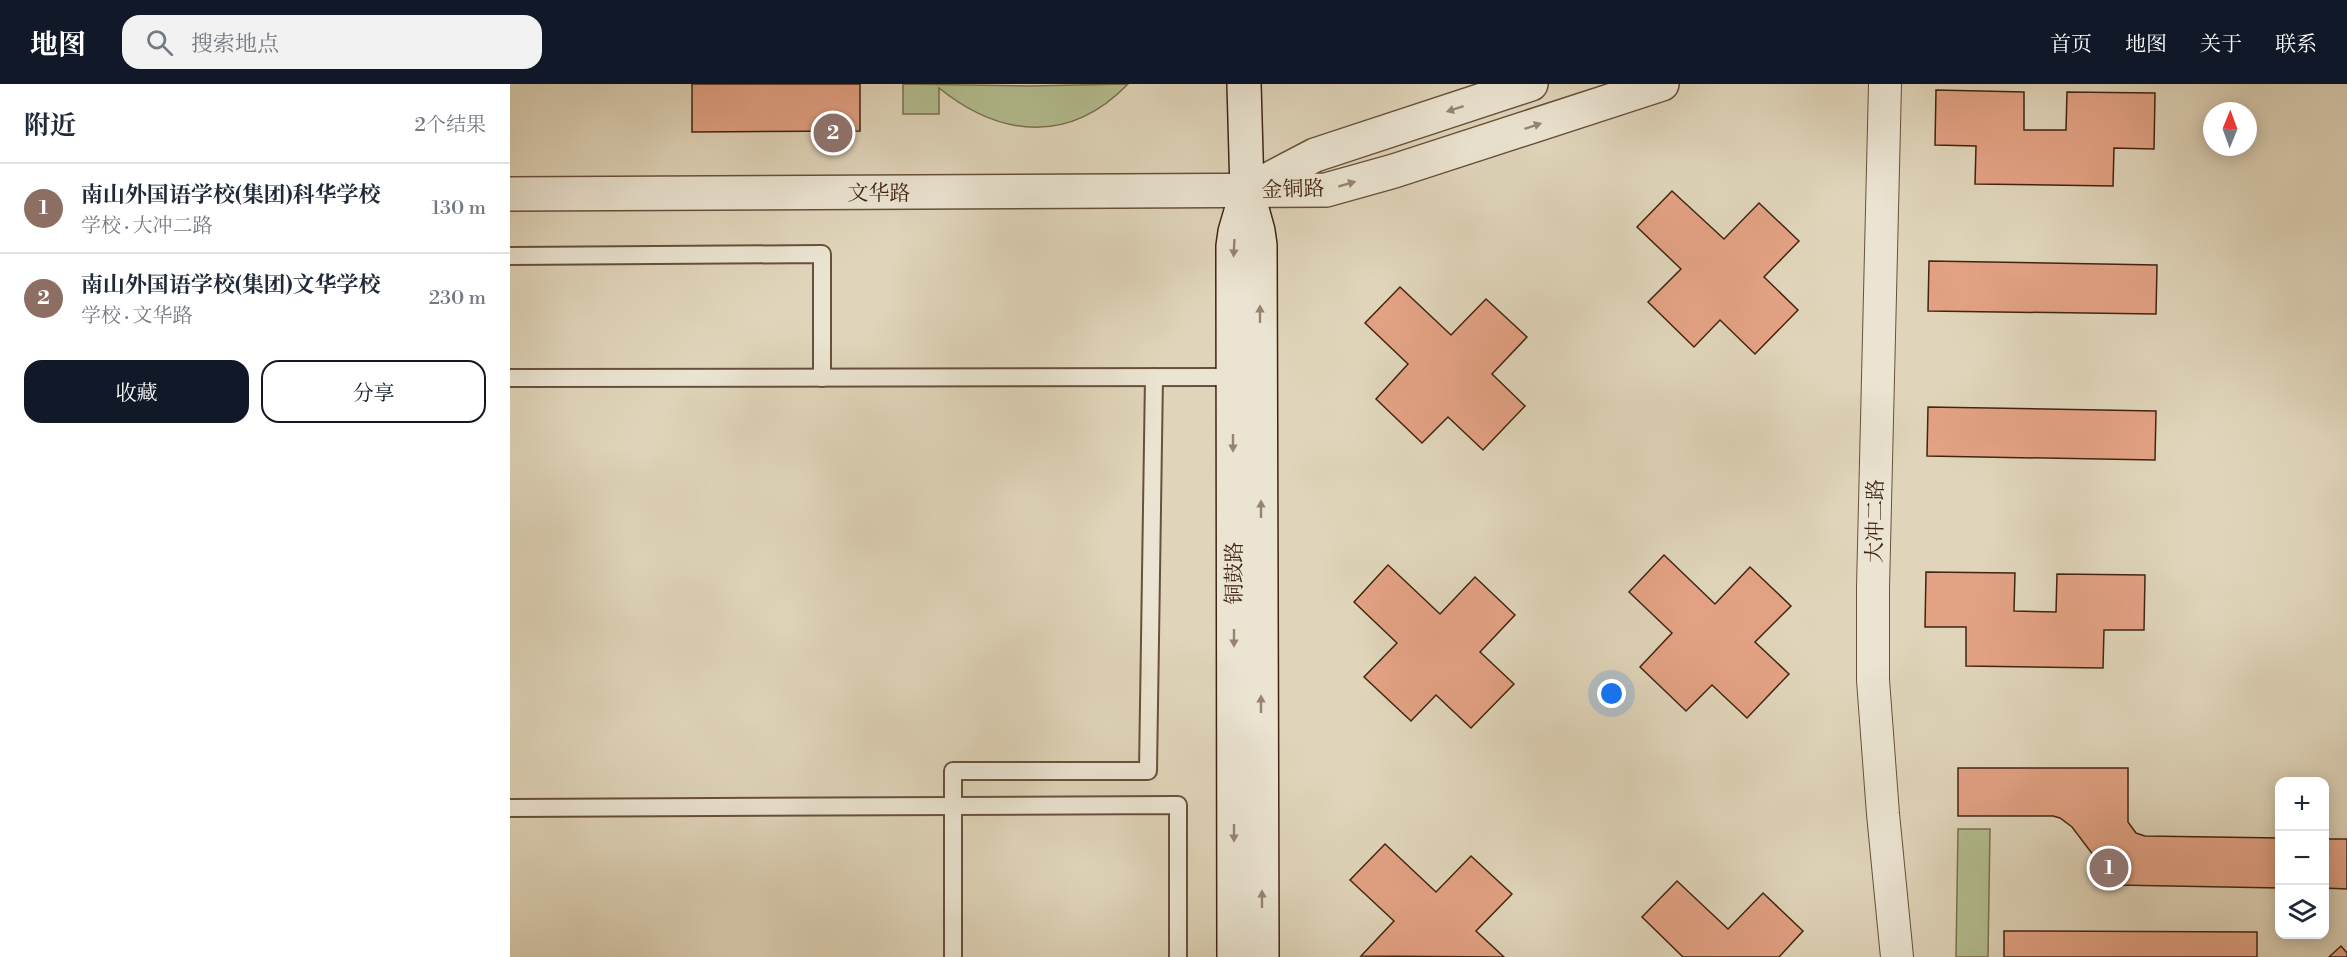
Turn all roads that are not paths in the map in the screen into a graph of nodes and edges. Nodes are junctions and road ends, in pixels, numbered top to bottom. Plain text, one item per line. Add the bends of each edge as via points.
1 (1244, 84) edge
2 (1531, 84) edge
3 (1662, 84) edge
4 (1885, 84) edge
5 (1247, 191) junction
6 (510, 194) edge
7 (510, 255) edge
8 (1233, 376) junction
9 (1154, 377) junction
10 (510, 378) edge
11 (822, 378) junction
12 (954, 805) junction
13 (510, 808) edge
14 (953, 957) edge
15 (1178, 957) edge
16 (1234, 957) edge
17 (1262, 957) edge
18 (1897, 957) edge

1 - 5 main road, 铜鼓路
2 -> 5 main road, 金铜路 via 1315,155
5 -> 3 main road, 金铜路 via 1326,190
4 - 18 street, 大冲二路 via 1873,680
5 - 6 main road, 文华路
5 -> 8 main road, 铜鼓路 via 1233,246
17 -> 5 main road, 铜鼓路 via 1260,245
7 - 11 lane via 822,254
8 - 9 lane
8 -> 16 main road, 铜鼓路
9 - 11 lane
9 - 12 lane via 1148,771 953,771
10 - 11 lane
12 - 13 lane
12 - 14 lane
12 - 15 lane via 1178,804

